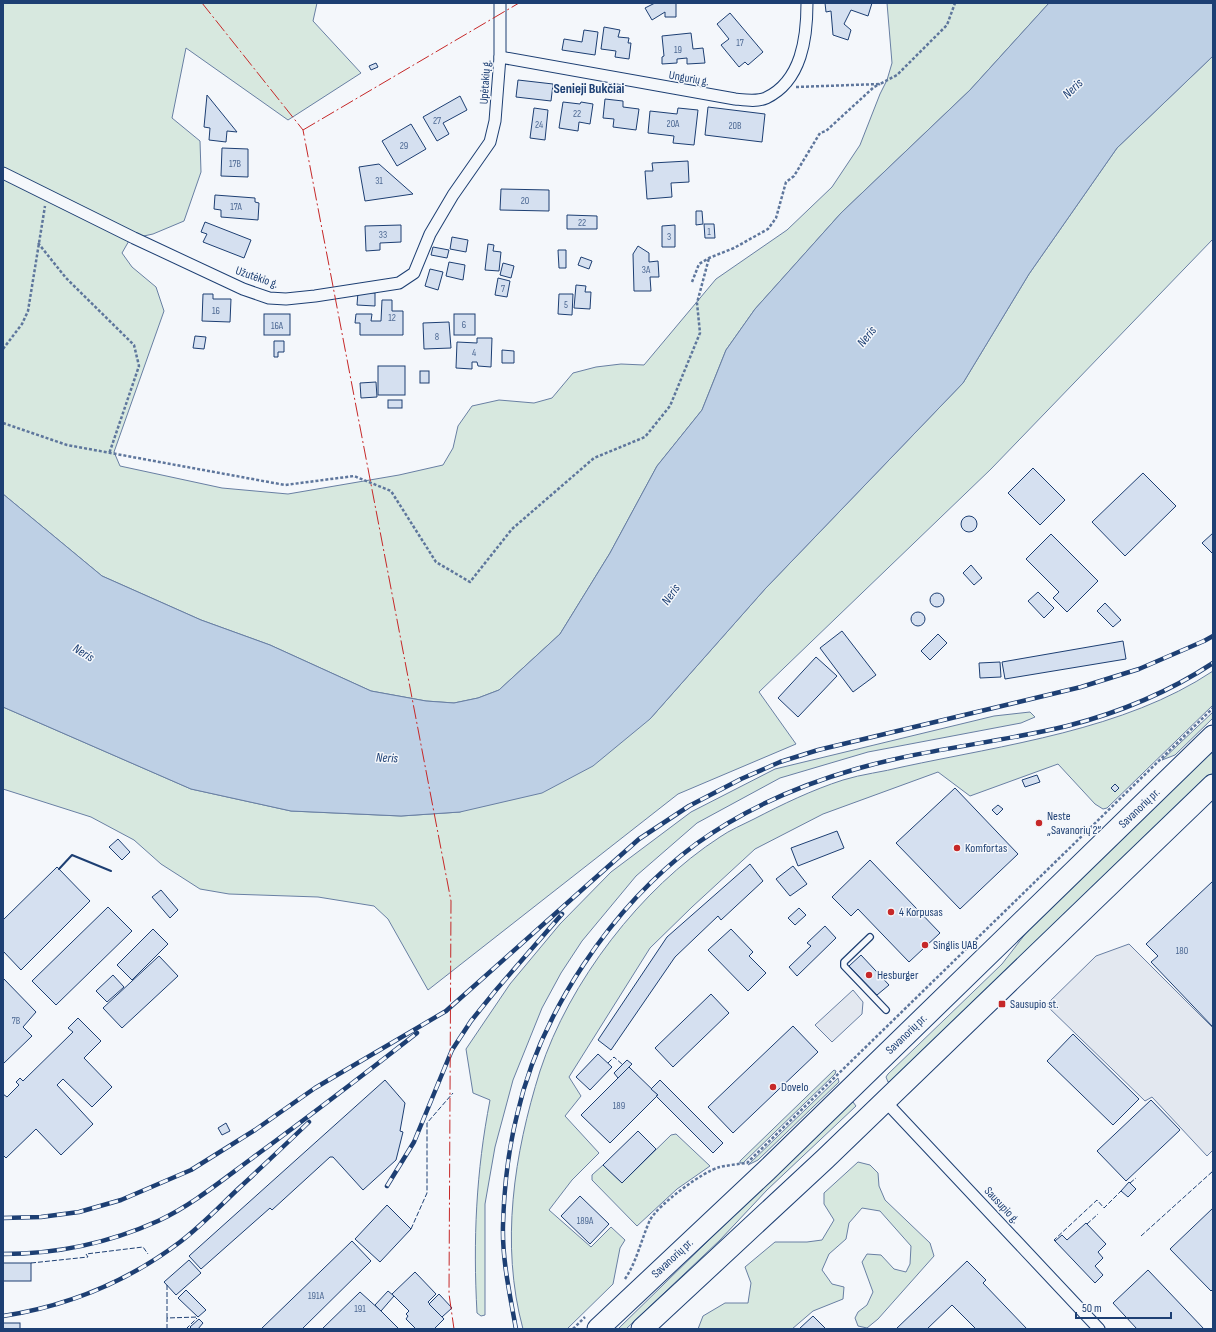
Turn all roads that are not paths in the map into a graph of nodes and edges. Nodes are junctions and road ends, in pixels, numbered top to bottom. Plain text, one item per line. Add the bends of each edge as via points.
1 (500, 3) edge
2 (807, 3) edge
3 (500, 57) junction
4 (479, 158) joint
5 (3, 173) edge
6 (1213, 736) edge
7 (1213, 785) edge
8 (870, 936) dead end
9 (886, 1010) dead end
10 (862, 1077) junction
11 (884, 1100) junction
12 (592, 1322) edge
13 (642, 1329) edge
14 (1099, 1329) edge

1 - 3 street, Upėtakių g.
2 - 3 street, Ungurių g. via 805,41 798,63 790,78 766,98 735,99
3 - 4 street, Upėtakių g. via 495,121 490,142
4 - 5 street, Užutėkio g. via 430,234 414,273 399,283 286,299 269,298 243,289
6 - 10 highway, Savanorių pr.
7 - 11 highway
8 - 9 lane via 844,962 844,966
10 - 11 highway
10 - 12 highway, Savanorių pr. via 766,1171
11 - 13 highway via 825,1159
11 - 14 street, Sausupio g.

